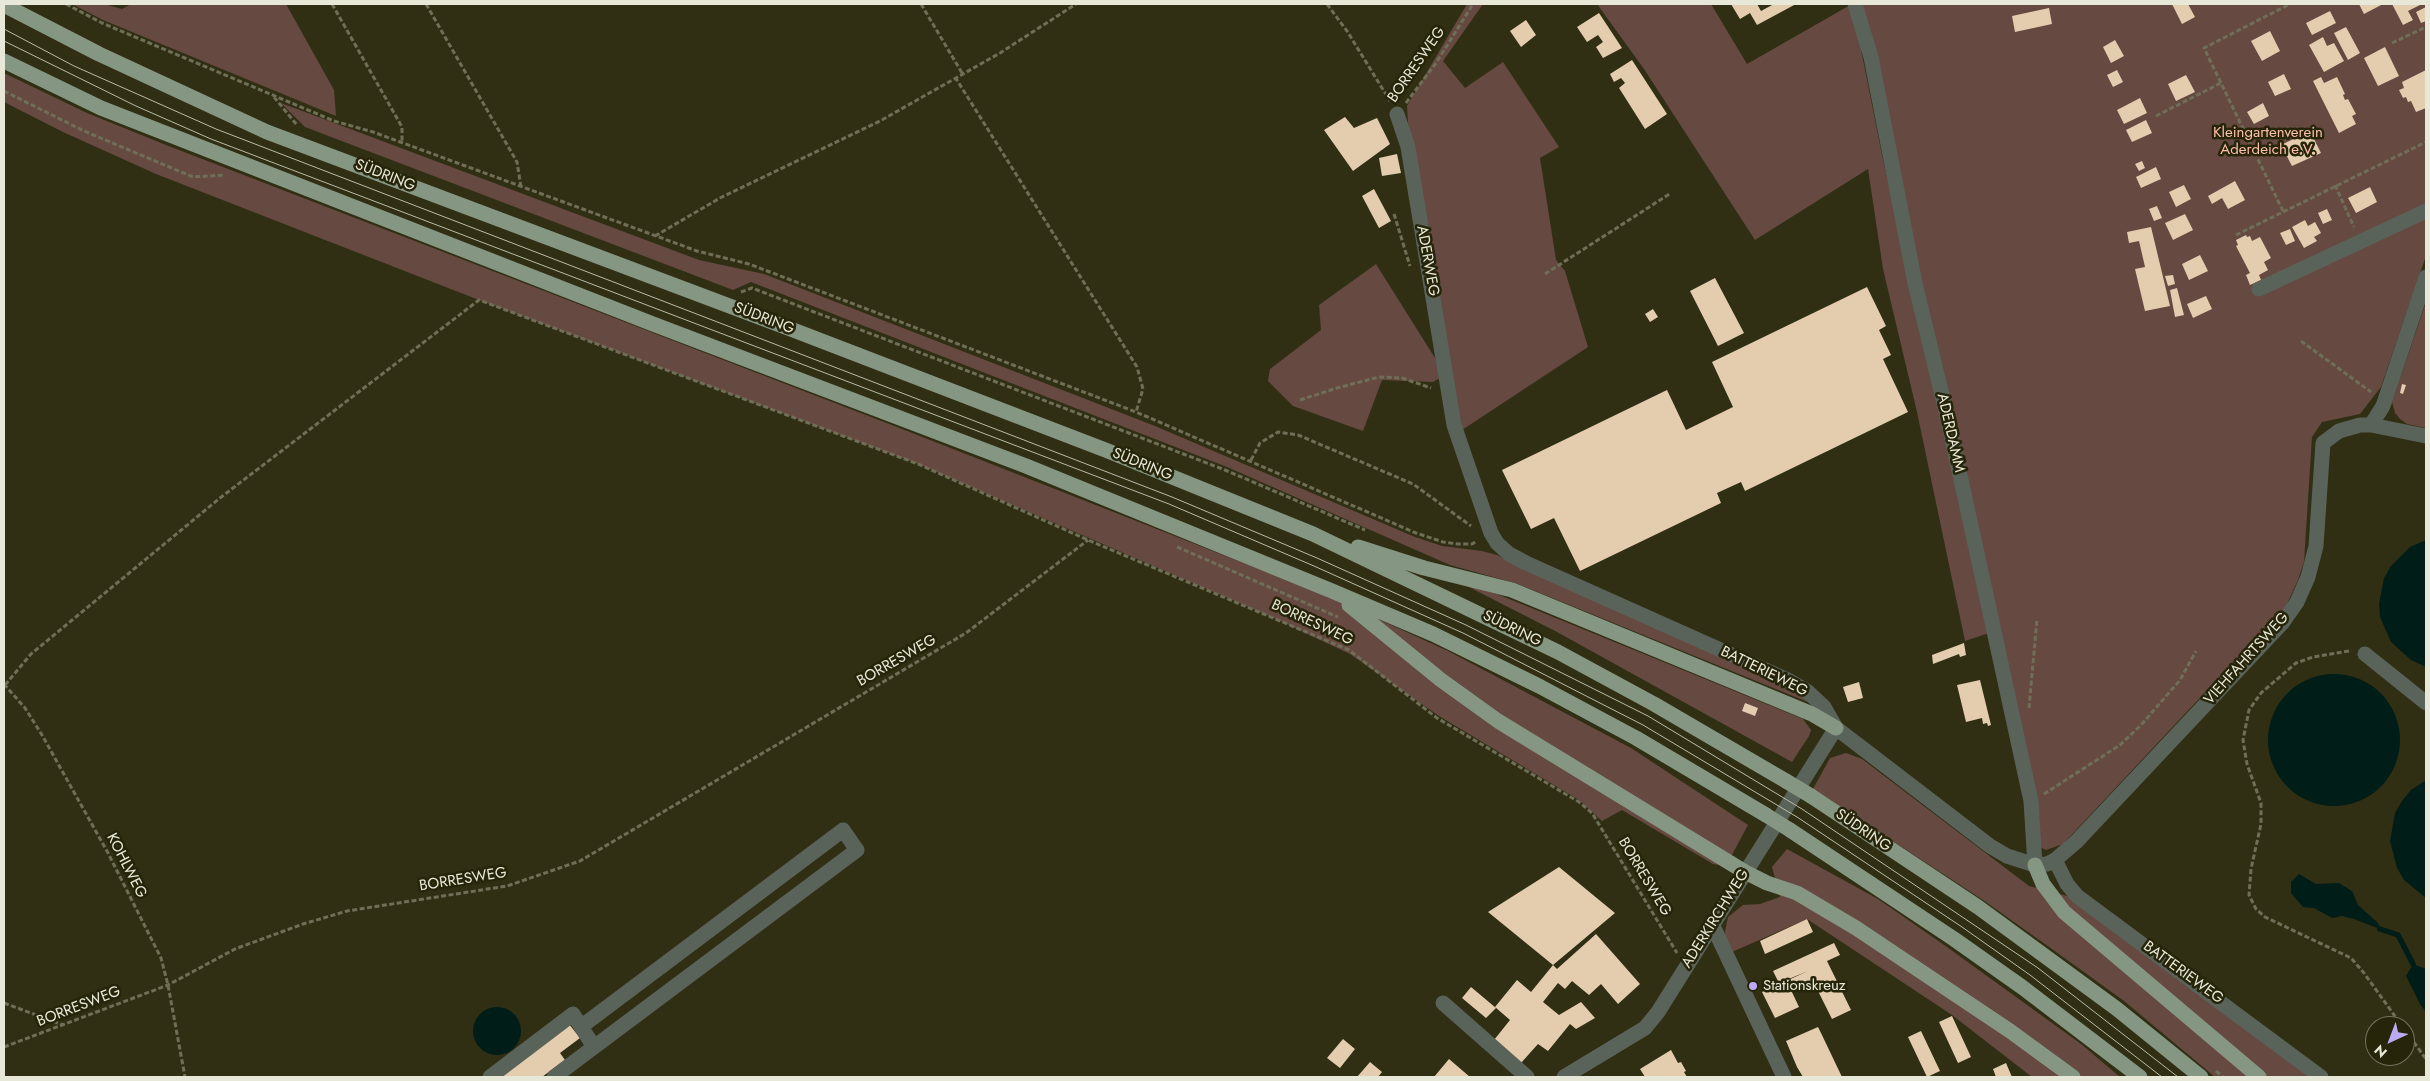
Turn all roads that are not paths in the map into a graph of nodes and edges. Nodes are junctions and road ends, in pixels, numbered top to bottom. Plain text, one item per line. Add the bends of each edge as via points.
1 (1855, 4) edge
2 (4, 5) edge
3 (4, 61) edge
4 (1397, 114) road end
5 (2426, 212) edge
6 (2426, 277) edge
7 (2259, 289) dead end
8 (2372, 425) junction
9 (2426, 436) edge
10 (1491, 533) joint
11 (1313, 534) junction
12 (1332, 591) junction
13 (2364, 654) road end
14 (2426, 703) edge
15 (1836, 728) junction
16 (2055, 860) junction
17 (2035, 865) junction
18 (1746, 872) junction
19 (1712, 924) junction
20 (1443, 1004) dead end
21 (582, 1026) junction
22 (594, 1047) junction
23 (490, 1077) edge
24 (554, 1077) edge
25 (1527, 1077) edge
26 (1564, 1077) edge
27 (1784, 1077) edge
28 (2073, 1077) edge
29 (2140, 1077) edge
30 (2201, 1077) edge
31 (2259, 1077) edge
32 (2321, 1077) edge

1 - 17 street, ADERDAMM via 1871,56 1915,283 2031,801
2 - 11 main road, SÜDRING via 99,54 267,132 843,349
3 - 12 main road via 110,111 1026,466
4 - 10 street, ADERWEG via 1408,147 1454,426
5 - 7 street
6 - 8 street via 2383,406
8 - 9 street
8 - 16 street, VIEHFAHRTSWEG via 2350,426 2324,443 2316,546 2308,577 2297,602 2283,622 2076,842
10 - 15 street, BATTERIEWEG via 1509,554 1526,563 1788,680 1824,707
11 - 15 main road via 1424,568 1512,590 1812,714
11 - 30 main road, SÜDRING, bridge via 1558,652 1786,781 1985,913 2117,1009
12 - 18 main road via 1441,680 1498,721
12 - 29 main road, bridge via 1433,634 1539,686 1636,738 1766,815 1954,939
13 - 14 street
15 - 17 street, BATTERIEWEG via 1990,846 2007,856
15 - 18 street, ADERKIRCHWEG
16 - 17 street, VIEHFAHRTSWEG
16 - 32 street, BATTERIEWEG via 2077,896
17 - 31 main road via 2043,884 2064,912
18 - 19 street, ADERKIRCHWEG
18 - 28 main road via 1797,893 1856,928
19 - 26 street, ADERKIRCHWEG via 1645,1028
19 - 27 street
20 - 25 street
21 - 22 street
21 - 22 street via 843,830 857,850
21 - 23 street via 573,1014
22 - 24 street

